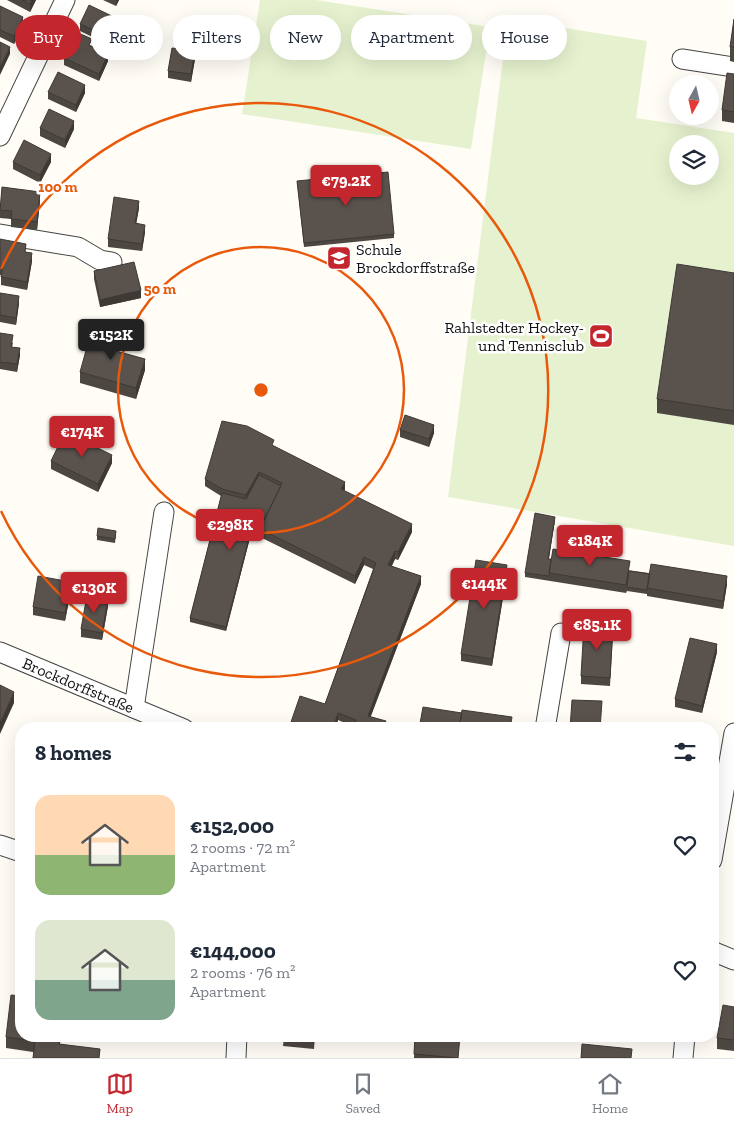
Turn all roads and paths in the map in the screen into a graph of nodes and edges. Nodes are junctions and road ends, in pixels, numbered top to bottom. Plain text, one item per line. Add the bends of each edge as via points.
1 (65, 0) edge
2 (682, 59) dead end
3 (734, 67) edge
4 (0, 136) edge
5 (0, 234) edge
6 (112, 262) dead end
7 (164, 512) dead end
8 (561, 633) dead end
9 (0, 652) edge
10 (134, 708) junction
11 (167, 722) edge
12 (546, 722) edge
13 (734, 732) edge
14 (719, 819) edge
15 (0, 845) edge
16 (15, 850) edge
17 (719, 955) edge
18 (734, 960) edge
19 (237, 1042) edge
20 (684, 1042) edge
21 (236, 1058) edge
22 (683, 1058) edge

1 - 4 street
2 - 3 street
5 - 6 street via 78,247 100,260
7 - 10 street
8 - 12 street
9 - 10 street, Brockdorffstraße
10 - 11 street, Brockdorffstraße
13 - 14 street
15 - 16 street
17 - 18 street
19 - 21 street
20 - 22 street

